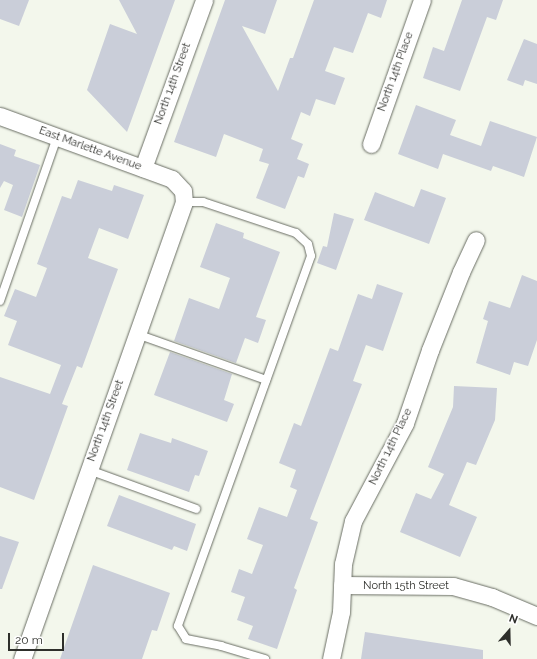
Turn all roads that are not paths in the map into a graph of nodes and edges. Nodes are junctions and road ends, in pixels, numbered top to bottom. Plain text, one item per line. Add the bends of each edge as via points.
1 (204, 0) edge
2 (422, 0) edge
3 (0, 116) edge
4 (57, 137) junction
5 (371, 144) dead end
6 (143, 168) junction
7 (184, 202) junction
8 (476, 240) dead end
9 (0, 301) edge
10 (137, 334) junction
11 (266, 380) junction
12 (89, 470) junction
13 (196, 509) dead end
14 (342, 585) junction
15 (537, 616) edge
16 (22, 659) edge
17 (265, 659) edge
18 (330, 659) edge

1 - 6 street, North 14th Street
2 - 5 street, North 14th Place
3 - 4 street, East Marlette Avenue
4 - 6 street, East Marlette Avenue
4 - 9 lane
6 - 7 street, East Marlette Avenue via 172,178 183,191
7 - 10 street, North 14th Street
7 - 11 lane via 203,202 296,233 308,244 311,256
8 - 14 street, North 14th Place via 430,350 405,423 353,521 343,564
10 - 11 lane
10 - 12 street, North 14th Street
11 - 17 lane via 178,626 186,640 221,646
12 - 13 lane
12 - 16 street, North 14th Street
14 - 15 street, North 15th Street via 453,586 492,597
14 - 18 street, North 14th Place via 341,612

